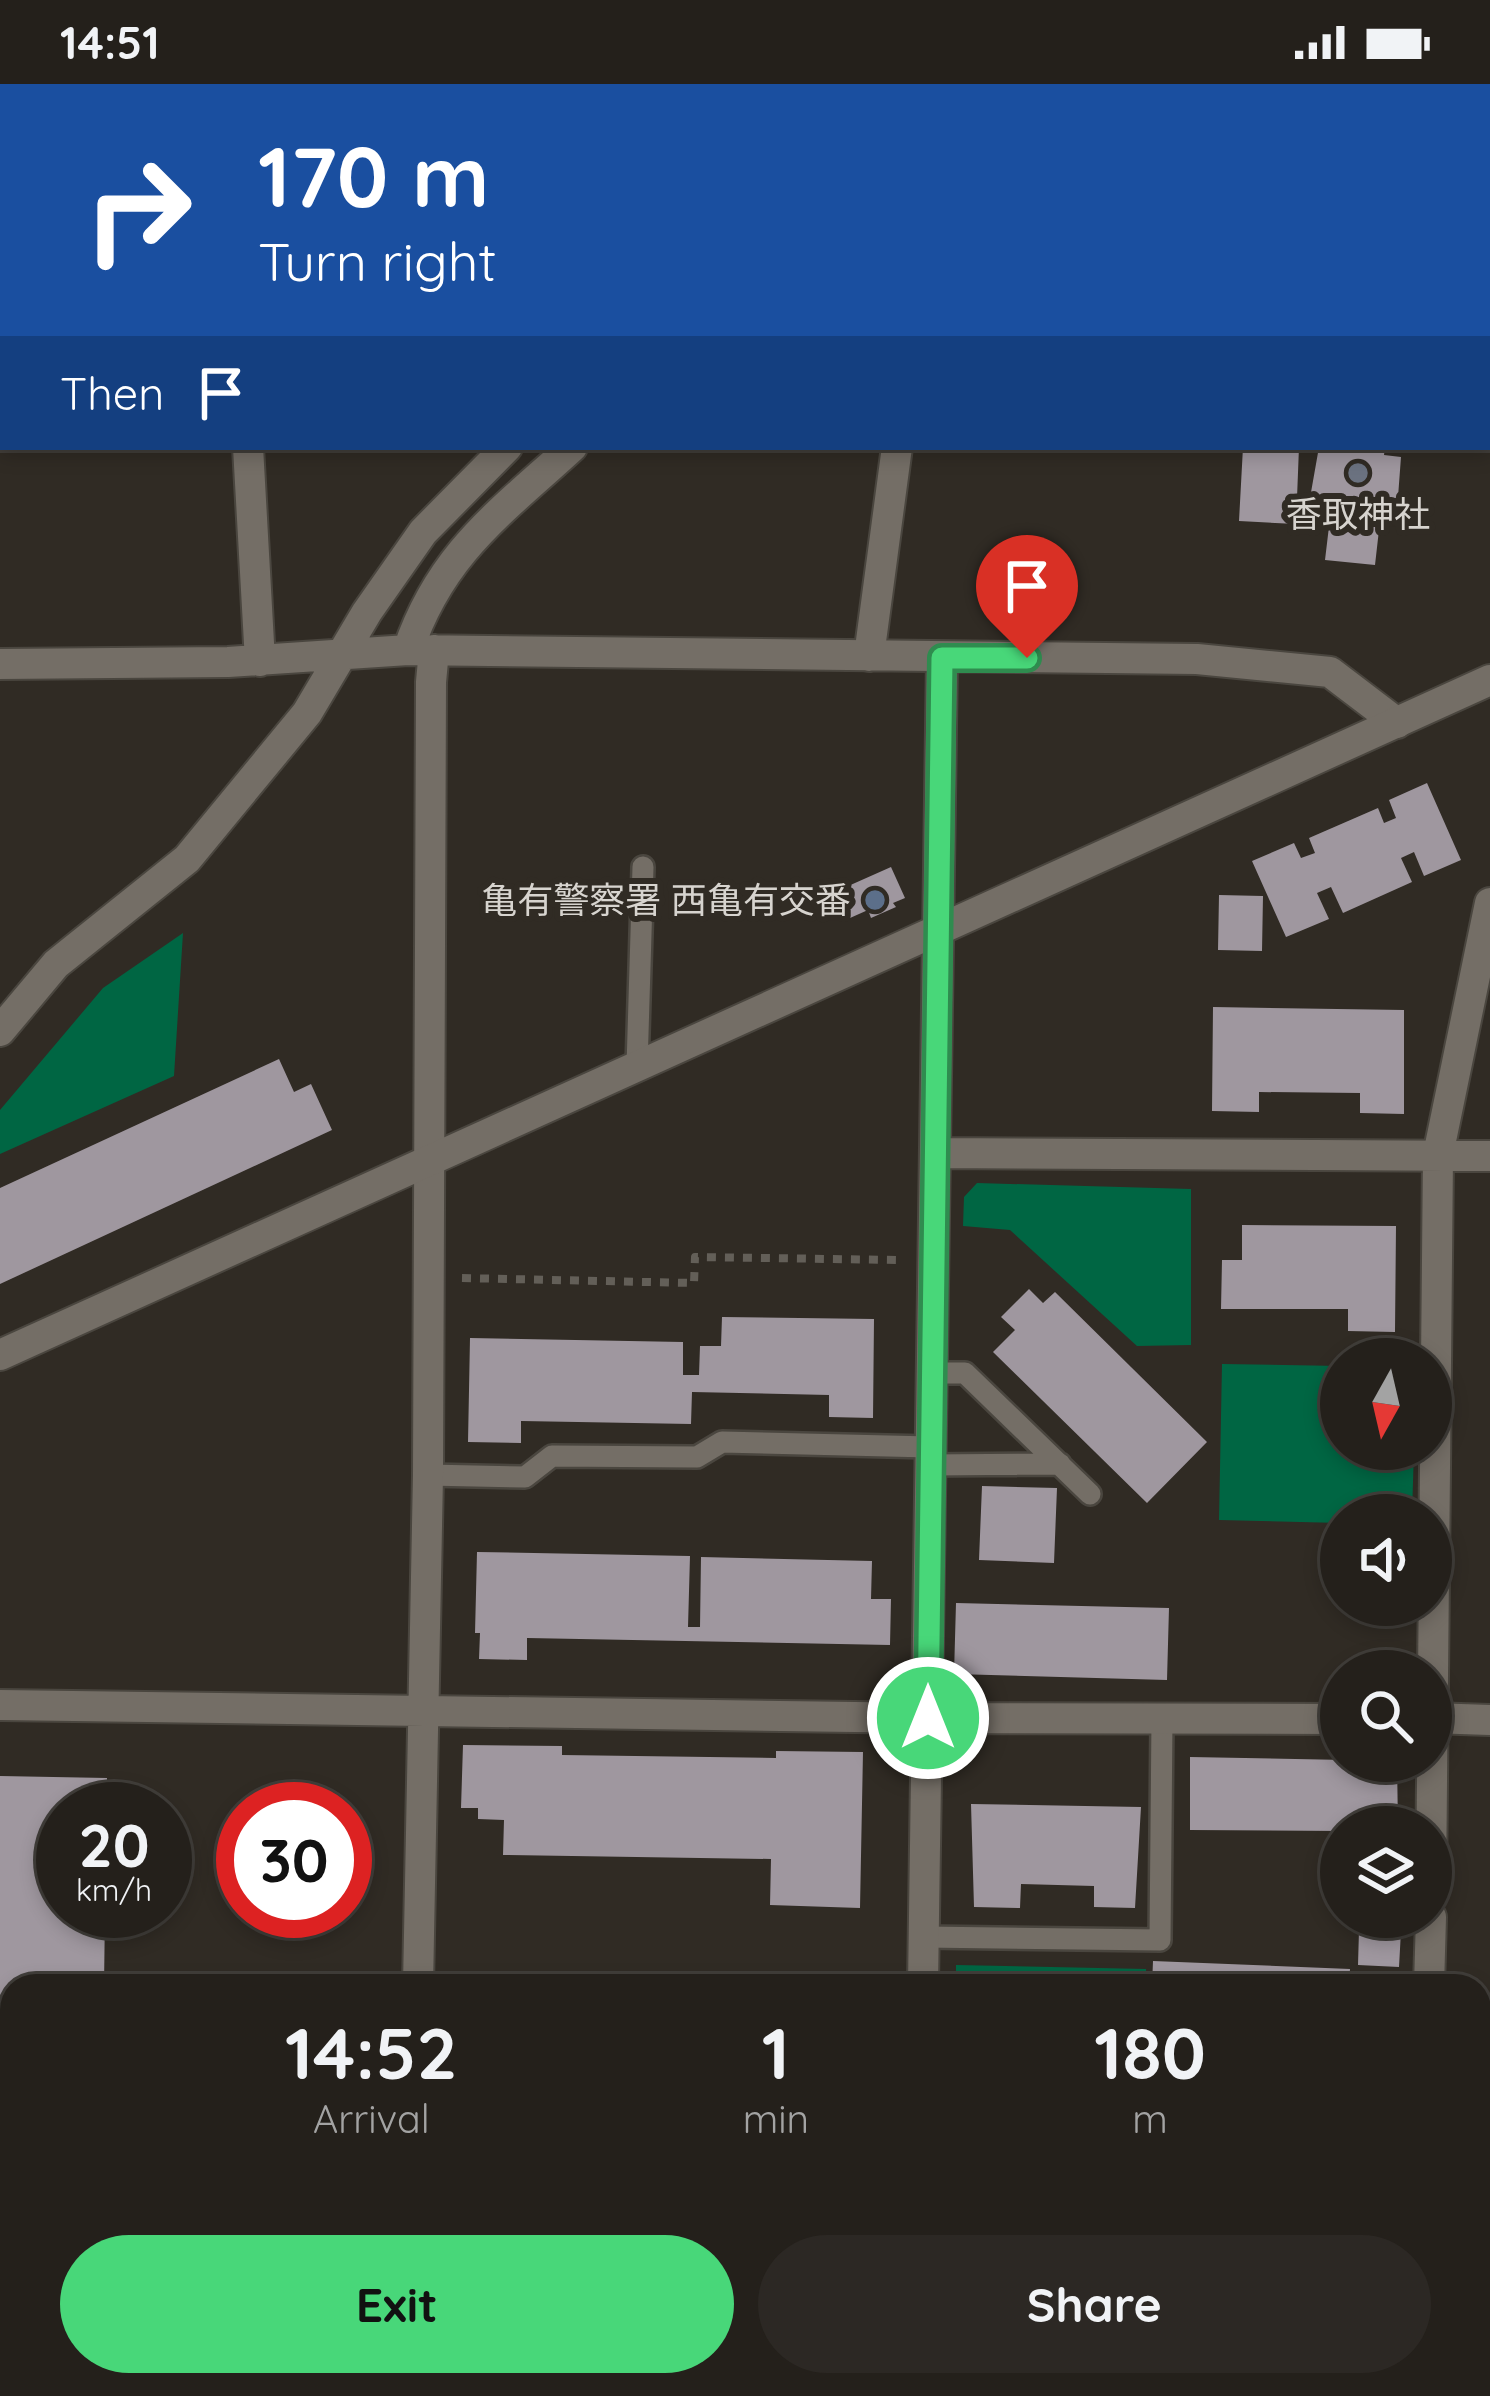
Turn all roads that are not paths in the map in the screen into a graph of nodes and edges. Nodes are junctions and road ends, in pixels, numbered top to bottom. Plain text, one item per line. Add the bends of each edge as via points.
1 (248, 450) edge
2 (504, 450) edge
3 (569, 450) edge
4 (898, 450) edge
5 (421, 650) junction
6 (869, 656) junction
7 (338, 657) junction
8 (942, 658) junction
9 (260, 661) junction
10 (0, 664) edge
11 (1490, 680) edge
12 (1397, 723) junction
13 (643, 867) dead end
14 (1490, 903) edge
15 (939, 930) junction
16 (0, 1031) edge
17 (637, 1067) junction
18 (935, 1153) junction
19 (1438, 1156) junction
20 (1490, 1156) edge
21 (431, 1161) junction
22 (0, 1355) edge
23 (931, 1373) junction
24 (930, 1456) junction
25 (1060, 1464) junction
26 (428, 1475) junction
27 (1090, 1494) dead end
28 (1433, 1650) edge
29 (0, 1705) edge
30 (421, 1710) junction
31 (928, 1718) junction
32 (1162, 1719) junction
33 (1320, 1719) edge
34 (1452, 1719) edge
35 (1490, 1720) edge
36 (924, 1937) junction
37 (1430, 1938) edge
38 (418, 1974) edge
39 (923, 1974) edge
40 (1430, 1974) edge

1 - 9 street
2 - 7 street via 423,532
3 - 5 street via 466,544 423,606
4 - 6 street
5 - 6 street
5 - 7 street
5 - 21 street via 431,682
6 - 8 street
7 - 9 street
7 - 16 street via 307,713 187,859 56,964
8 - 12 street via 1196,658 1330,672
8 - 15 street
9 - 10 street
11 - 12 street
12 - 15 street
13 - 17 lane
14 - 19 street
15 - 17 street
15 - 18 street
17 - 21 street
18 - 19 street
18 - 23 street
19 - 20 street
19 - 28 street
21 - 22 street
21 - 26 street
23 - 24 street
23 - 25 lane via 965,1373
24 - 25 lane
24 - 26 lane via 722,1442 697,1457 552,1456 525,1477
24 - 31 street
25 - 27 lane
26 - 30 street
29 - 30 street
30 - 31 street
30 - 38 street
31 - 32 street
31 - 36 street
32 - 33 street
32 - 36 lane via 1160,1940
34 - 35 street
36 - 39 street
37 - 40 street

